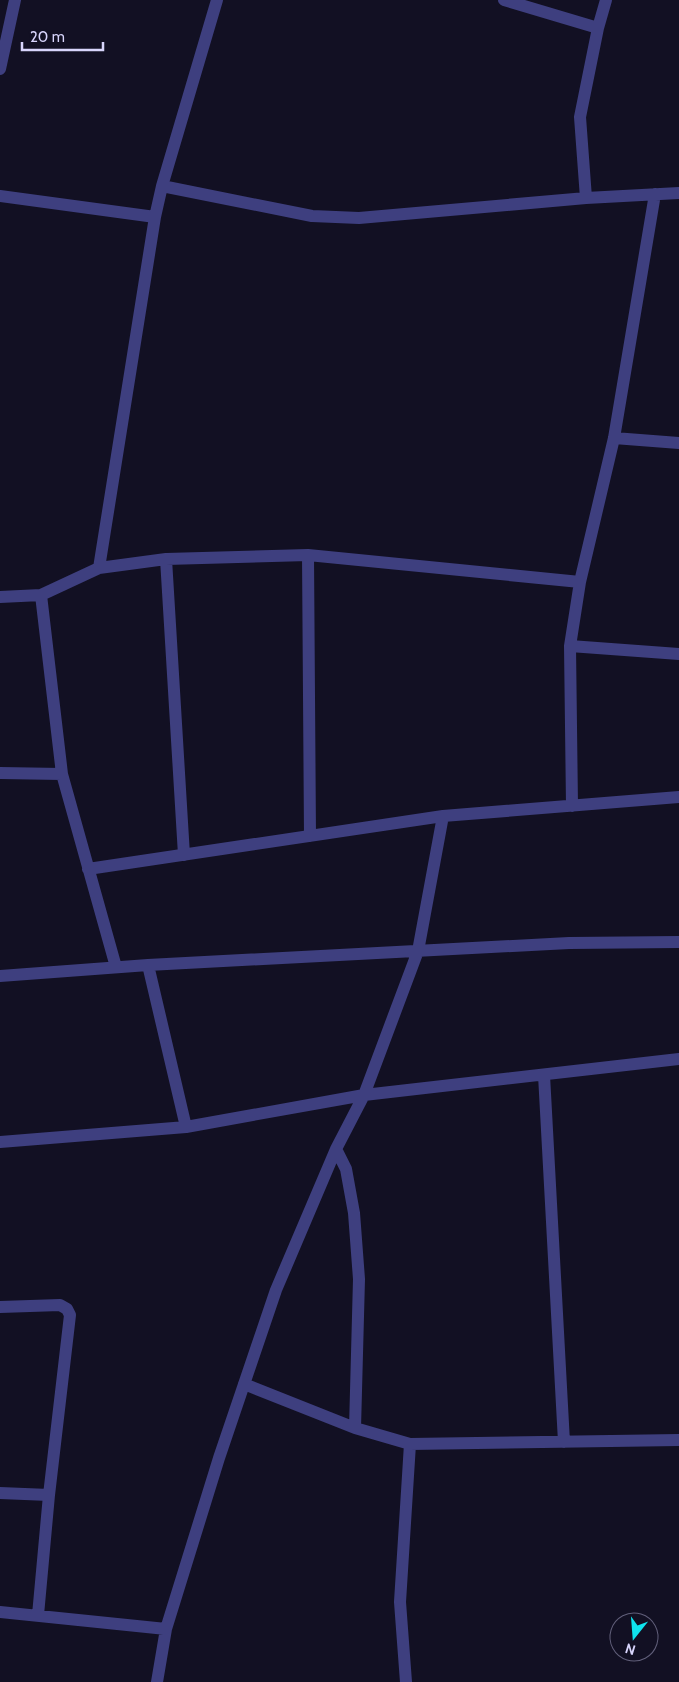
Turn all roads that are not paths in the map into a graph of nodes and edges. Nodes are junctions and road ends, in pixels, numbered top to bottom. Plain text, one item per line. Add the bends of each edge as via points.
1 (15, 0) edge
2 (218, 0) edge
3 (504, 0) edge
4 (606, 0) edge
5 (598, 28) junction
6 (0, 69) edge
7 (162, 186) junction
8 (679, 193) edge
9 (655, 194) junction
10 (0, 196) edge
11 (586, 198) junction
12 (155, 217) junction
13 (614, 438) junction
14 (679, 443) edge
15 (308, 555) junction
16 (166, 559) junction
17 (99, 568) junction
18 (580, 582) junction
19 (41, 595) junction
20 (0, 597) edge
21 (570, 646) junction
22 (679, 654) edge
23 (0, 773) edge
24 (62, 774) junction
25 (679, 796) edge
26 (572, 806) junction
27 (443, 816) junction
28 (310, 836) junction
29 (184, 855) junction
30 (88, 869) junction
31 (679, 942) edge
32 (418, 951) junction
33 (148, 965) junction
34 (116, 967) junction
35 (0, 976) edge
36 (679, 1059) edge
37 (544, 1075) junction
38 (364, 1095) junction
39 (186, 1127) junction
40 (0, 1142) edge
41 (336, 1149) junction
42 (0, 1307) edge
43 (244, 1384) junction
44 (355, 1428) junction
45 (679, 1440) edge
46 (564, 1442) junction
47 (410, 1444) junction
48 (0, 1492) edge
49 (49, 1495) junction
50 (0, 1612) edge
51 (38, 1615) junction
52 (166, 1629) junction
53 (157, 1682) edge
54 (406, 1682) edge

1 - 6 street
2 - 7 street
3 - 5 street
4 - 5 street
5 - 11 street via 580,117
7 - 11 street via 312,216 359,218
7 - 12 street
8 - 9 street
9 - 11 street
9 - 13 street
10 - 12 street
12 - 17 street
13 - 14 street
13 - 18 street
15 - 16 street
15 - 18 street
15 - 28 street
16 - 17 street
16 - 29 street
17 - 19 street
18 - 21 street
19 - 20 street
19 - 24 street
21 - 22 street
21 - 26 street
23 - 24 street
24 - 30 street
25 - 26 street
26 - 27 street
27 - 28 street
27 - 32 street
28 - 29 street
29 - 30 street
30 - 34 street
31 - 32 street via 570,943
32 - 33 street
32 - 38 street
33 - 34 street
33 - 39 street
34 - 35 street
36 - 37 street
37 - 38 street
37 - 46 street
38 - 39 street
38 - 41 street
39 - 40 street
41 - 43 street via 276,1290
41 - 44 street via 346,1169 354,1213 358,1269
42 - 49 street via 60,1305 70,1315
43 - 44 street
43 - 52 street
44 - 47 street
45 - 46 street
46 - 47 street
47 - 54 street via 400,1602
48 - 49 street
49 - 51 street
50 - 51 street
51 - 52 street
52 - 53 street

